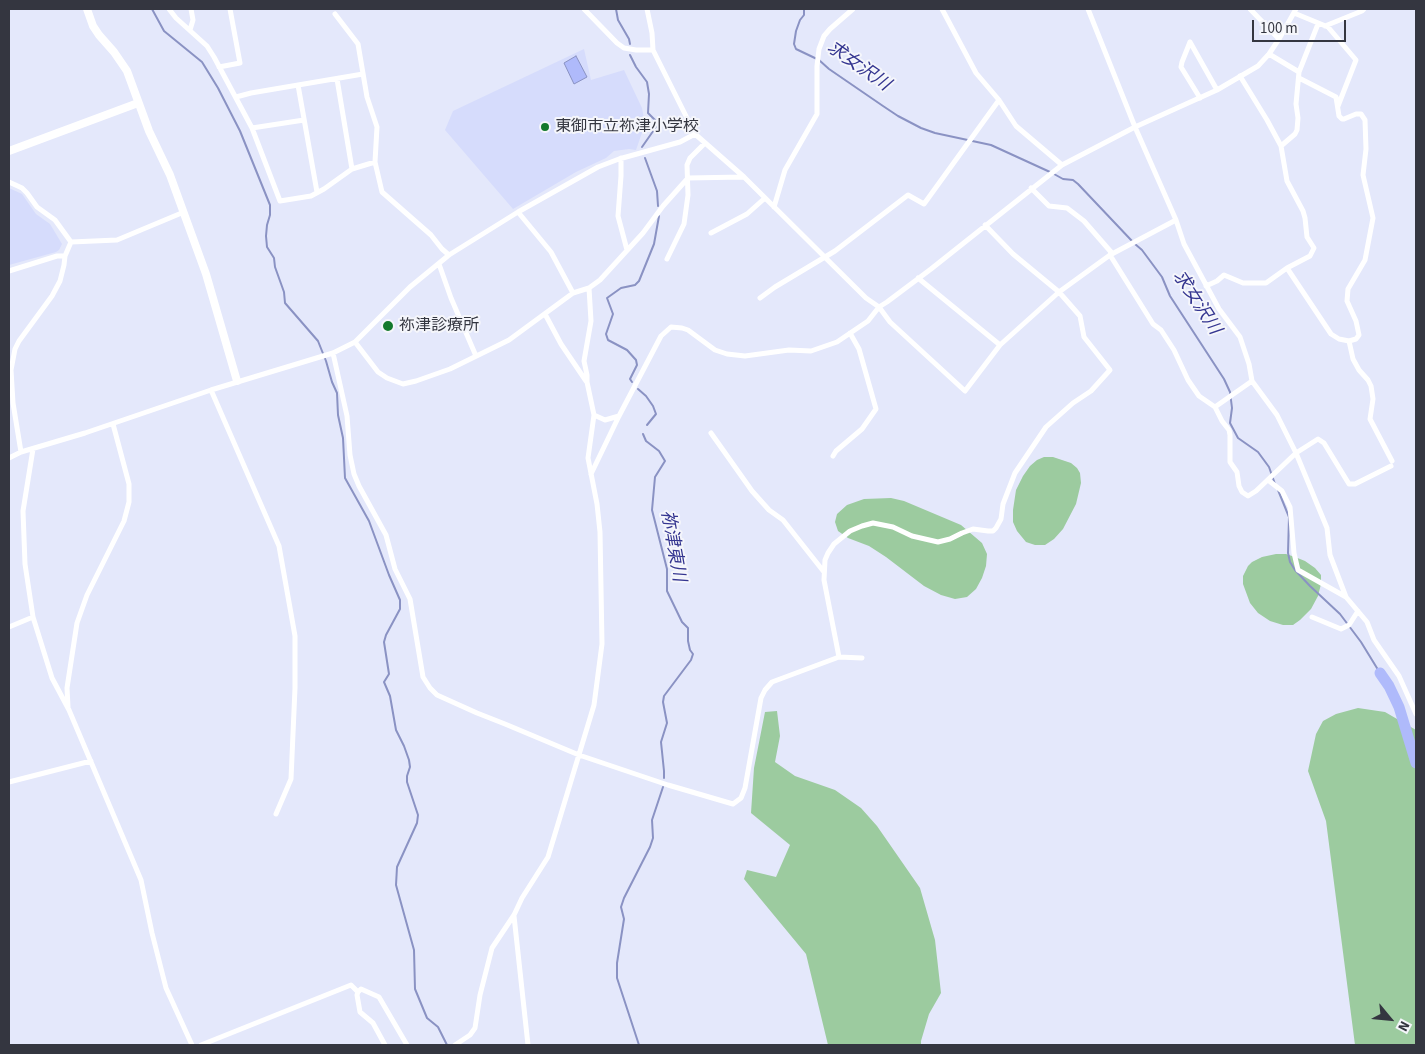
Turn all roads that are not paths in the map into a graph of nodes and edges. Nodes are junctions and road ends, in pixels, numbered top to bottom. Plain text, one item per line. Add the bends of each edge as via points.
1 (87, 9) edge
2 (170, 9) edge
3 (191, 9) edge
4 (230, 9) edge
5 (584, 9) edge
6 (647, 9) edge
7 (853, 9) edge
8 (942, 9) edge
9 (1088, 9) edge
10 (1250, 9) edge
11 (1364, 9) edge
12 (1295, 11) edge
13 (335, 14) dead end
14 (1318, 24) junction
15 (1325, 26) junction
16 (190, 30) junction
17 (1279, 39) junction
18 (653, 50) junction
19 (1269, 54) junction
20 (219, 67) junction
21 (363, 74) junction
22 (1299, 75) junction
23 (1240, 76) junction
24 (338, 79) junction
25 (298, 85) junction
26 (1217, 90) junction
27 (236, 97) junction
28 (1200, 98) junction
29 (999, 100) junction
30 (138, 103) junction
31 (1338, 106) junction
32 (304, 120) junction
33 (1135, 127) junction
34 (252, 128) junction
35 (695, 134) junction
36 (705, 143) junction
37 (1281, 146) junction
38 (9, 151) edge
39 (621, 158) junction
40 (375, 162) junction
41 (1062, 164) junction
42 (352, 169) junction
43 (744, 177) junction
44 (688, 178) junction
45 (9, 182) edge
46 (1031, 188) junction
47 (317, 192) junction
48 (765, 198) junction
49 (774, 207) junction
50 (184, 212) junction
51 (518, 212) junction
52 (1176, 220) junction
53 (986, 224) junction
54 (711, 232) dead end
55 (72, 242) junction
56 (627, 250) junction
57 (449, 255) junction
58 (1110, 255) junction
59 (65, 256) junction
60 (826, 257) junction
61 (667, 259) dead end
62 (439, 264) junction
63 (1287, 268) junction
64 (9, 271) edge
65 (918, 278) junction
66 (1206, 286) junction
67 (589, 288) junction
68 (573, 292) junction
69 (1059, 292) junction
70 (760, 298) dead end
71 (879, 307) junction
72 (545, 314) junction
73 (850, 333) junction
74 (1350, 341) junction
75 (355, 342) junction
76 (1000, 345) junction
77 (333, 353) junction
78 (476, 356) junction
79 (1252, 381) junction
80 (237, 382) junction
81 (587, 382) junction
82 (211, 390) junction
83 (1215, 406) junction
84 (594, 415) junction
85 (619, 416) junction
86 (113, 424) junction
87 (711, 433) dead end
88 (33, 449) junction
89 (21, 452) junction
90 (1296, 453) junction
91 (833, 456) dead end
92 (9, 458) edge
93 (591, 474) junction
94 (1268, 480) junction
95 (824, 573) junction
96 (1346, 597) junction
97 (1358, 612) junction
98 (32, 617) junction
99 (1312, 617) dead end
100 (9, 627) edge
101 (839, 657) junction
102 (862, 658) dead end
103 (69, 710) junction
104 (1416, 714) edge
105 (578, 755) junction
106 (91, 761) junction
107 (9, 782) edge
108 (276, 814) dead end
109 (514, 915) junction
110 (358, 992) junction
111 (192, 1045) edge
112 (201, 1045) edge
113 (385, 1045) edge
114 (408, 1045) edge
115 (454, 1045) edge
116 (528, 1045) edge

1 - 30 street via 99,36 124,66
2 - 16 street
3 - 16 street via 193,20
4 - 20 street via 240,63
5 - 18 street via 624,48
6 - 18 street
7 - 49 street via 824,36 817,66 817,114 785,170
8 - 29 street via 976,73
9 - 33 street
10 - 17 street
11 - 15 street
12 - 14 street
12 - 17 street
13 - 21 street via 358,44
14 - 15 street
14 - 22 street
15 - 31 street via 1356,60
16 - 20 street via 207,46
17 - 19 street
18 - 35 street
19 - 22 street
19 - 23 street via 1258,66
20 - 27 street
21 - 24 street
21 - 40 street via 377,127
22 - 31 street via 1336,97
22 - 37 street via 1297,130
23 - 26 street
23 - 37 street
24 - 25 street
24 - 42 street
25 - 27 street
25 - 32 street
26 - 28 street
26 - 28 street via 1190,42 1181,67
27 - 34 street
28 - 33 street
29 - 41 street via 1016,126
29 - 60 street via 924,204 908,195
30 - 38 street
30 - 50 street
31 - 74 street via 1342,119 1362,114 1365,120 1366,149 1362,175 1373,218 1365,260 1348,289 1347,300 1358,335
32 - 34 street
32 - 47 street
33 - 41 street
33 - 52 street
34 - 47 street via 280,201
35 - 36 street
35 - 39 street via 680,142
36 - 43 street
36 - 44 street via 690,158
37 - 63 street via 1287,181 1303,211 1307,237 1314,248 1310,256
39 - 51 street via 598,166
39 - 56 street via 618,216
40 - 42 street
40 - 57 street via 382,192
41 - 46 street
42 - 47 street
43 - 44 street
43 - 48 street
44 - 56 street
44 - 61 street via 684,224
45 - 55 street via 22,188
46 - 53 street
46 - 58 street via 1049,206 1067,208 1084,222 1111,252
48 - 49 street
48 - 54 street via 747,214
49 - 60 street
50 - 55 street via 117,240
50 - 80 street via 206,274
51 - 57 street
51 - 68 street via 551,252
52 - 58 street
52 - 66 street via 1184,244
53 - 65 street
53 - 69 street via 1013,254
55 - 59 street
56 - 67 street
57 - 62 street
58 - 69 street
58 - 83 street via 1153,324 1174,350 1199,396
59 - 64 street
59 - 89 street via 60,281 52,296 15,349 11,370
60 - 70 street
60 - 71 street
62 - 75 street via 410,287
62 - 78 street
63 - 66 street via 1266,283 1243,283 1224,275
63 - 74 street via 1331,334
65 - 71 street
65 - 76 street
66 - 79 street via 1240,337
67 - 68 street
67 - 81 street via 591,321 584,361
68 - 72 street
69 - 76 street
69 - 95 street via 1080,316 1084,337 1110,370 1091,391 1046,427 1016,473 996,528 993,531 973,529 938,542 917,538 878,523 862,526 834,544
71 - 73 street
71 - 76 street via 890,322 965,391
72 - 78 street via 509,340
72 - 81 street
73 - 85 street via 837,342 811,350 745,356 726,354 688,330 671,327 661,336
73 - 91 street via 859,349 876,410 862,429
74 - 90 street via 1353,359 1371,386 1370,420 1392,463 1355,484 1349,484 1324,443 1318,439
75 - 77 street
75 - 78 street via 378,372 403,384 450,369
77 - 80 street
77 - 105 street via 347,416 354,474 386,535 395,569 410,600 427,683 437,695
79 - 83 street
79 - 90 street via 1277,415
80 - 82 street
81 - 84 street
82 - 86 street
82 - 108 street via 279,546 295,636 291,779
83 - 94 street via 1229,430 1230,462 1237,472 1242,492 1248,496
84 - 85 street via 605,420
84 - 93 street via 588,458
85 - 93 street
86 - 88 street
86 - 103 street via 129,484 129,502 124,521 87,595 77,623 67,688
87 - 95 street via 752,491 783,520
88 - 89 street
88 - 98 street via 23,511
89 - 92 street
90 - 94 street
90 - 96 street via 1327,528 1330,555
93 - 105 street via 600,532 602,644 594,705
94 - 96 street via 1282,491 1290,508 1298,570
95 - 101 street
96 - 97 street
97 - 99 street via 1341,629
97 - 104 street via 1399,676
98 - 100 street
98 - 103 street via 52,678
101 - 102 street
101 - 105 street via 772,682 765,690 745,788 741,798 733,804
103 - 106 street
105 - 109 street via 548,857
106 - 107 street
106 - 111 street via 141,880 166,988
109 - 115 street via 492,948 475,1028
109 - 116 street
110 - 112 street via 352,985
110 - 113 street via 360,1012 373,1023
110 - 114 street via 361,989 379,997

